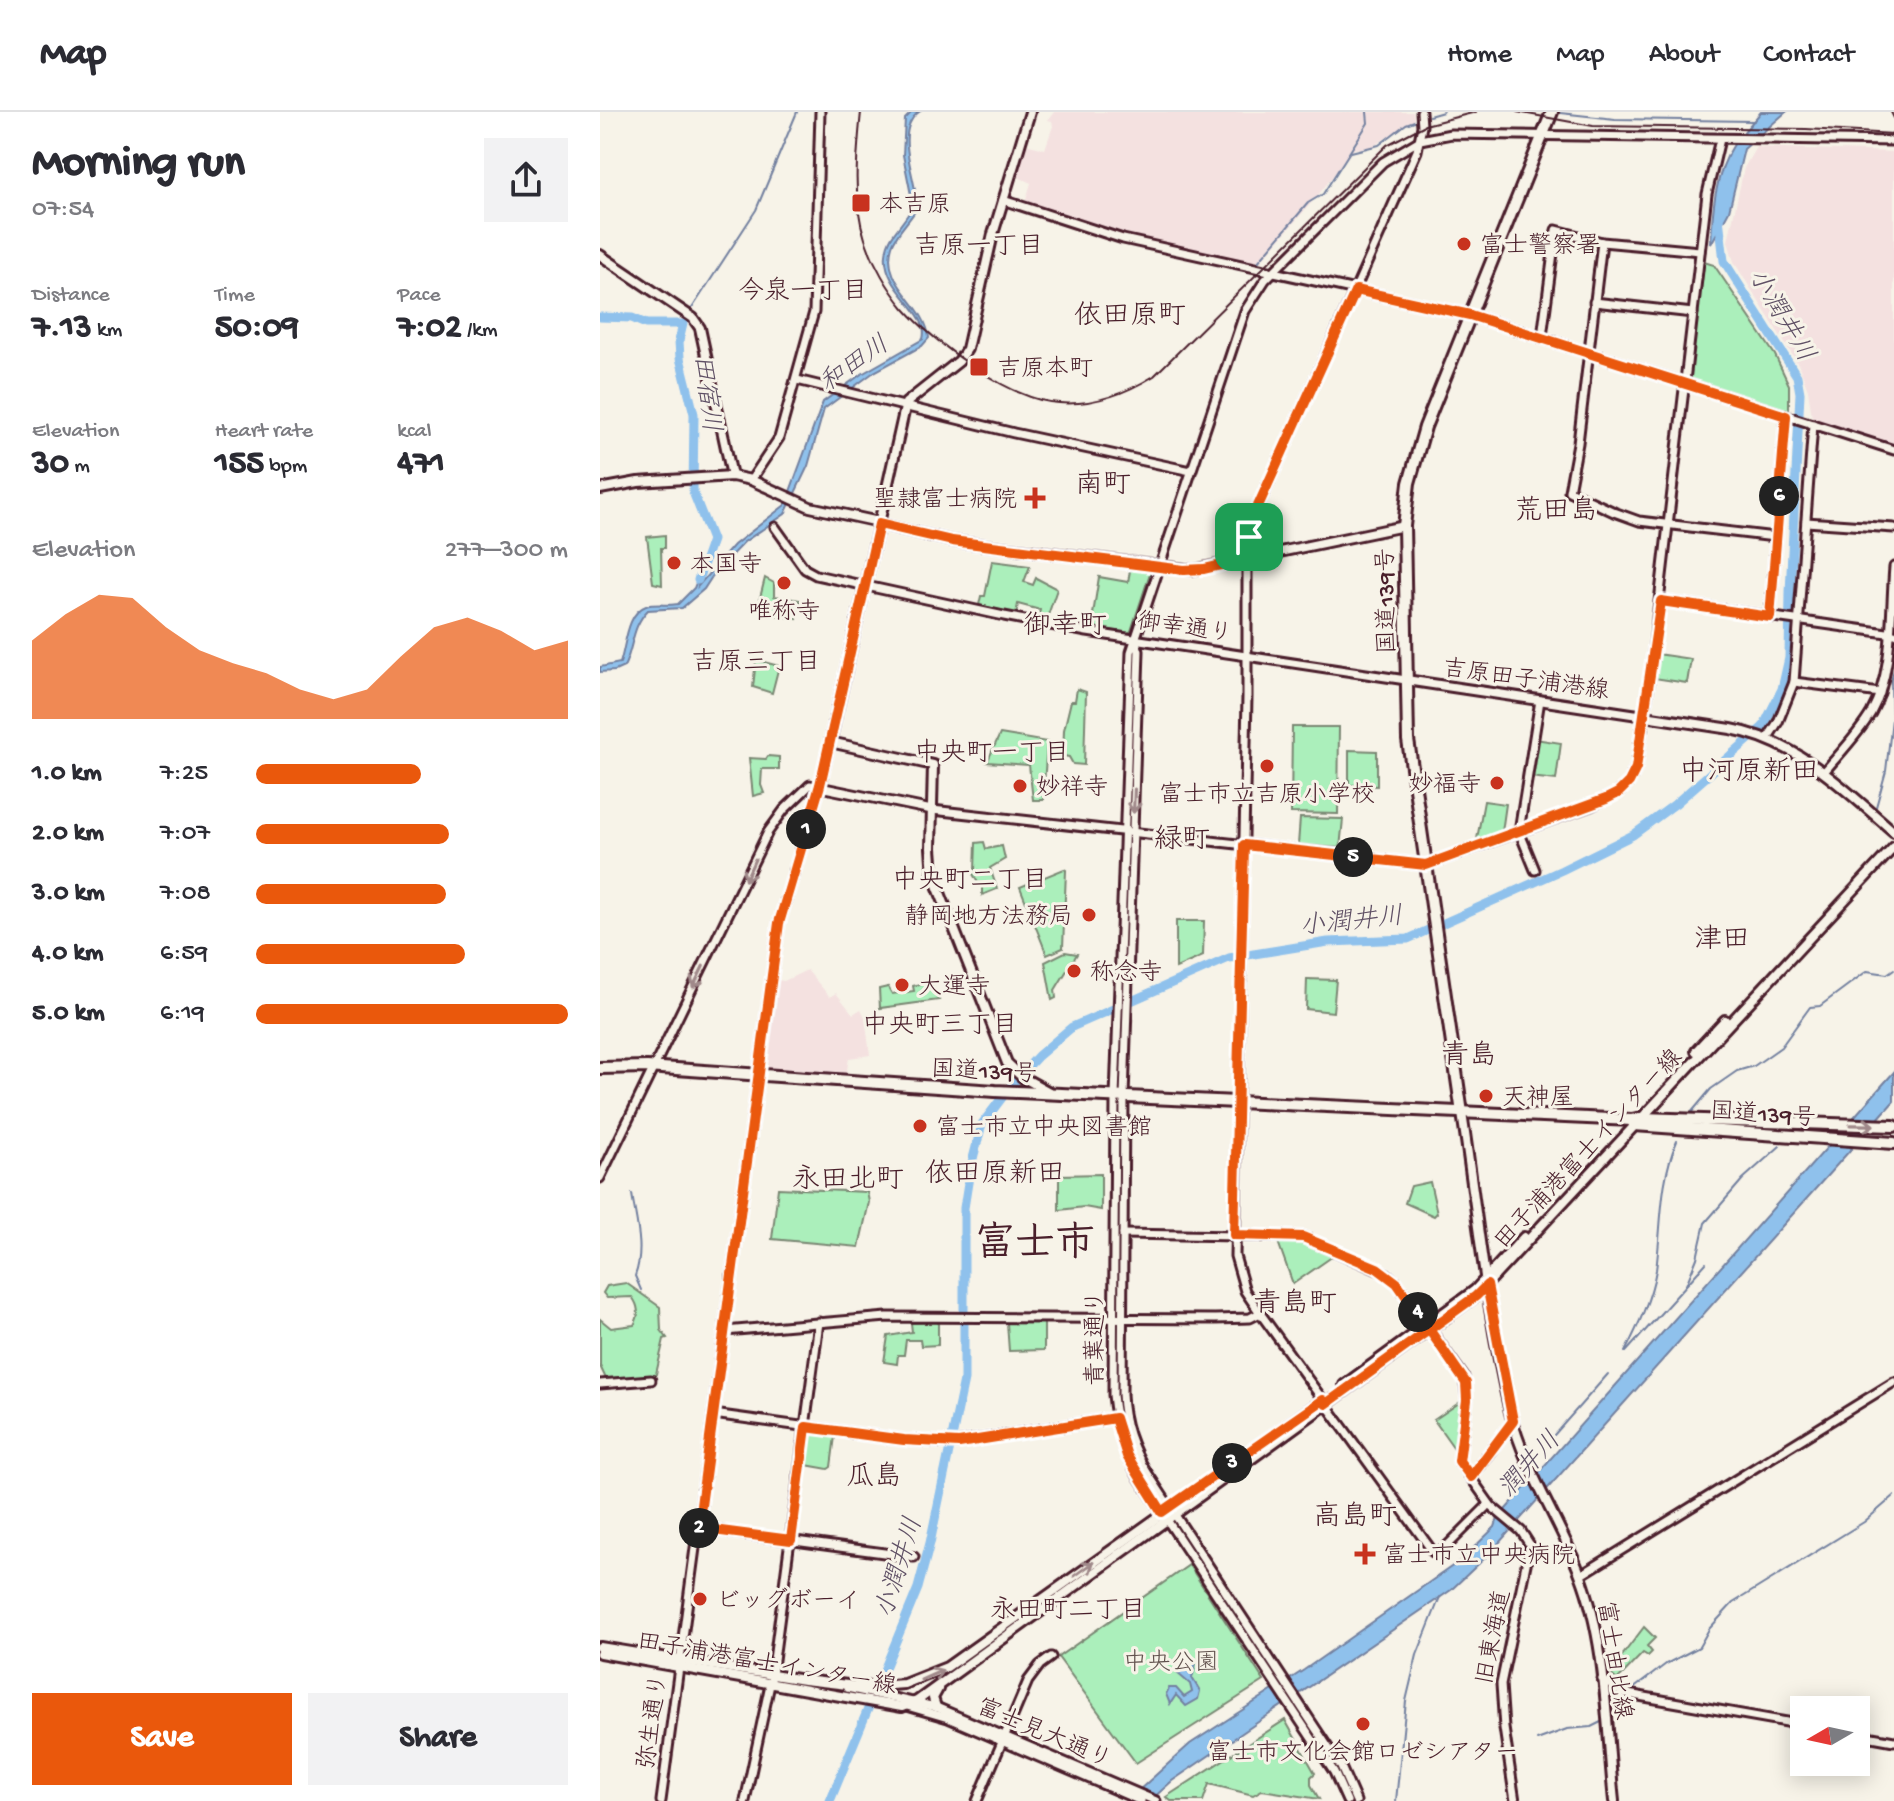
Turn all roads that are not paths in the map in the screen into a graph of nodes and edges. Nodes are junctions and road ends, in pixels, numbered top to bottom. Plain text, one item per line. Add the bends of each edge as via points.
1 (820, 112) edge
2 (1030, 112) edge
3 (1421, 112) edge
4 (1552, 112) edge
5 (1542, 135) junction
6 (1720, 139) junction
7 (1420, 140) junction
8 (1894, 141) edge
9 (1003, 200) junction
10 (1602, 242) junction
11 (1700, 251) junction
12 (600, 255) edge
13 (1274, 271) junction
14 (1356, 290) junction
15 (1594, 302) junction
16 (1693, 313) junction
17 (1470, 315) junction
18 (1542, 337) junction
19 (1589, 353) junction
20 (797, 380) junction
21 (1686, 384) junction
22 (905, 408) junction
23 (1787, 416) junction
24 (1810, 424) junction
25 (1894, 450) edge
26 (1191, 471) junction
27 (732, 476) junction
28 (751, 480) junction
29 (600, 489) edge
30 (1806, 522) junction
31 (879, 523) junction
32 (1670, 524) junction
33 (1404, 526) junction
34 (775, 527) dead end
35 (1894, 528) edge
36 (1775, 537) junction
37 (1247, 559) junction
38 (1160, 566) junction
39 (1894, 567) edge
40 (866, 584) junction
41 (1661, 601) junction
42 (1772, 617) junction
43 (1798, 621) junction
44 (1891, 634) edge
45 (1135, 639) junction
46 (1247, 656) junction
47 (1406, 680) junction
48 (1794, 682) junction
49 (1880, 693) junction
50 (1540, 700) junction
51 (1645, 715) junction
52 (1764, 738) junction
53 (830, 742) junction
54 (1824, 772) junction
55 (820, 785) junction
56 (932, 810) junction
57 (1519, 831) junction
58 (1124, 832) junction
59 (1894, 832) edge
60 (1133, 833) junction
61 (1894, 844) edge
62 (1244, 845) junction
63 (1426, 865) junction
64 (1535, 870) dead end
65 (600, 1068) edge
66 (653, 1068) junction
67 (758, 1076) junction
68 (1052, 1094) junction
69 (1119, 1097) junction
70 (1237, 1103) junction
71 (1462, 1113) junction
72 (1636, 1121) junction
73 (1894, 1126) edge
74 (1729, 1127) junction
75 (1894, 1143) edge
76 (600, 1178) edge
77 (1123, 1234) junction
78 (1234, 1235) junction
79 (1487, 1281) junction
80 (1260, 1313) junction
81 (1113, 1318) junction
82 (1123, 1318) junction
83 (819, 1322) junction
84 (1428, 1326) junction
85 (725, 1331) junction
86 (651, 1380) dead end
87 (1894, 1382) edge
88 (600, 1384) edge
89 (1325, 1402) junction
90 (713, 1414) junction
91 (1115, 1418) junction
92 (1513, 1421) junction
93 (806, 1427) junction
94 (1471, 1477) junction
95 (1490, 1505) junction
96 (1169, 1514) junction
97 (698, 1528) junction
98 (791, 1540) junction
99 (914, 1557) dead end
100 (1581, 1575) junction
101 (600, 1647) edge
102 (600, 1653) edge
103 (1051, 1657) dead end
104 (679, 1662) junction
105 (772, 1679) junction
106 (1602, 1679) junction
107 (804, 1680) junction
108 (947, 1681) junction
109 (917, 1701) junction
110 (907, 1706) junction
111 (936, 1707) junction
112 (1303, 1717) junction
113 (1790, 1723) edge
114 (1870, 1737) edge
115 (1003, 1739) junction
116 (1894, 1741) edge
117 (1048, 1758) junction
118 (661, 1801) edge
119 (745, 1801) edge
120 (977, 1801) edge
121 (1141, 1801) edge
122 (1156, 1801) edge
123 (1347, 1801) edge
124 (1356, 1801) edge
125 (1515, 1801) edge
126 (1614, 1801) edge

1 - 20 street via 814,312
2 - 9 main road
3 - 7 street
4 - 5 highway, 国道139号
5 - 6 street
5 - 7 street via 1451,134
5 - 17 highway, 国道139号
6 - 8 street
6 - 11 street
7 - 13 street via 1383,162
7 - 14 street
9 - 13 street via 1123,239
9 - 22 main road via 967,349
10 - 11 street
10 - 15 street
10 - 18 street via 1554,233
11 - 16 street
12 - 27 main road via 700,328
13 - 14 street
13 - 26 street via 1245,311
14 - 17 street
14 - 37 street via 1253,517
15 - 16 street
15 - 19 street
16 - 21 street
17 - 18 street
17 - 33 highway, 国道139号 via 1418,448
18 - 19 street
19 - 21 street
19 - 32 street via 1569,491 1627,517
20 - 22 street
20 - 28 street via 775,447
21 - 23 street
21 - 32 street
22 - 26 street
22 - 31 main road
23 - 24 street
23 - 36 street
24 - 25 street
24 - 30 street
26 - 38 street
27 - 28 main road
27 - 29 main road
28 - 31 main road via 810,507
30 - 35 street
30 - 43 street
31 - 38 main road via 952,541
31 - 40 main road
32 - 36 street
32 - 41 street
33 - 37 main road
33 - 47 highway, 国道139号
34 - 40 street, 御幸通り via 805,569
36 - 42 street
37 - 38 main road via 1193,570
37 - 46 street
38 - 45 street
39 - 44 street
40 - 45 street, 御幸通り
40 - 53 main road
41 - 42 street
41 - 51 street
42 - 43 street
43 - 44 street
43 - 48 street
44 - 49 street
45 - 46 street, 御幸通り
45 - 58 street
45 -> 60 street via 1139,651
46 - 47 street, 御幸通り
46 - 62 street
47 - 50 main road, 吉原田子浦港線
47 - 63 highway, 国道139号 via 1408,740
48 - 49 street
48 - 52 street via 1778,722
49 - 54 street via 1864,724
50 - 51 main road, 吉原田子浦港線
50 - 57 street
51 - 52 main road, 吉原田子浦港線
51 - 57 street via 1636,768 1618,793
52 - 54 main road, 吉原田子浦港線
53 - 55 street, 弥生通り
53 - 56 main road via 933,765
54 - 59 main road, 吉原田子浦港線
55 - 56 street
55 -> 66 street via 810,785 768,832
55 - 67 street, 弥生通り via 779,923
56 - 58 street
56 - 68 main road via 933,875 1005,1058 1019,1074
57 - 63 street
57 - 64 street
58 - 60 street
58 - 69 street
60 - 62 street
60 - 69 street
61 - 72 main road, 田子浦港富士インター線
62 - 63 street
62 - 70 street
63 - 71 highway, 国道139号
65 - 66 highway, 国道139号
66 - 67 highway, 国道139号
66 - 76 street
67 - 68 highway, 国道139号
67 - 85 street, 弥生通り
68 - 69 highway, 国道139号
69 - 70 highway, 国道139号
69 - 77 street, 青葉通り
69 - 81 street, 青葉通り
70 - 71 highway, 国道139号
70 - 78 street
71 - 72 highway, 国道139号
71 - 79 main road, 富士由比線
72 - 74 highway, 国道139号
72 - 79 main road, 田子浦港富士インター線
74 -> 73 highway, 国道139号
74 - 75 highway, 国道139号
77 - 78 street, 旧東海道
77 - 82 street, 青葉通り
78 - 80 street via 1238,1273
78 - 84 street, 旧東海道 via 1303,1237 1377,1268 1397,1283
79 - 84 main road, 田子浦港富士インター線
79 - 92 main road, 富士由比線
80 - 82 street via 1250,1318
80 - 89 street
81 - 82 street
81 - 83 street via 887,1317
81 - 91 street, 青葉通り
82 - 96 street, 青葉通り via 1125,1423 1136,1455
83 - 85 street
83 - 93 street
84 - 89 main road, 田子浦港富士インター線
84 - 94 street, 旧東海道 via 1466,1383 1459,1461
85 - 90 street, 弥生通り
86 - 88 street
87 - 100 street
89 - 95 street via 1433,1552 1440,1553
89 - 96 main road, 田子浦港富士インター線
90 - 93 street
90 - 97 street, 弥生通り
91 - 93 street via 955,1443
91 - 96 street, 青葉通り via 1127,1456
92 - 94 street
92 - 100 main road, 富士由比線
93 - 98 street
94 - 95 street, 旧東海道
95 - 125 street, 旧東海道 via 1527,1537 1530,1549 1501,1695
107 -> 96 main road, 田子浦港富士インター線 via 885,1687 937,1673
96 - 108 main road, 田子浦港富士インター線
96 - 112 street, 青葉通り
97 - 98 street
97 - 104 street, 弥生通り
98 - 99 street
98 - 105 street
100 - 106 main road, 富士由比線
101 - 104 main road, 田子浦港富士インター線
102 - 104 main road, 田子浦港富士インター線
103 - 115 street via 1028,1681
104 - 105 main road, 田子浦港富士インター線
104 - 118 street, 弥生通り
105 - 107 main road, 田子浦港富士インター線
105 - 110 main road, 田子浦港富士インター線
105 - 119 street
106 - 113 street via 1625,1694
106 - 126 main road, 富士由比線
107 - 109 street, 富士見大通り
108 - 109 main road, 田子浦港富士インター線
108 - 111 main road via 934,1694
109 - 110 main road, 田子浦港富士インター線
109 - 111 street, 富士見大通り
110 - 115 street, 富士見大通り
111 - 115 street, 富士見大通り
112 - 123 street
112 - 124 street via 1341,1767
114 - 116 street
115 - 117 street, 富士見大通り
115 - 120 street
117 - 121 street, 富士見大通り
117 - 122 street, 富士見大通り

